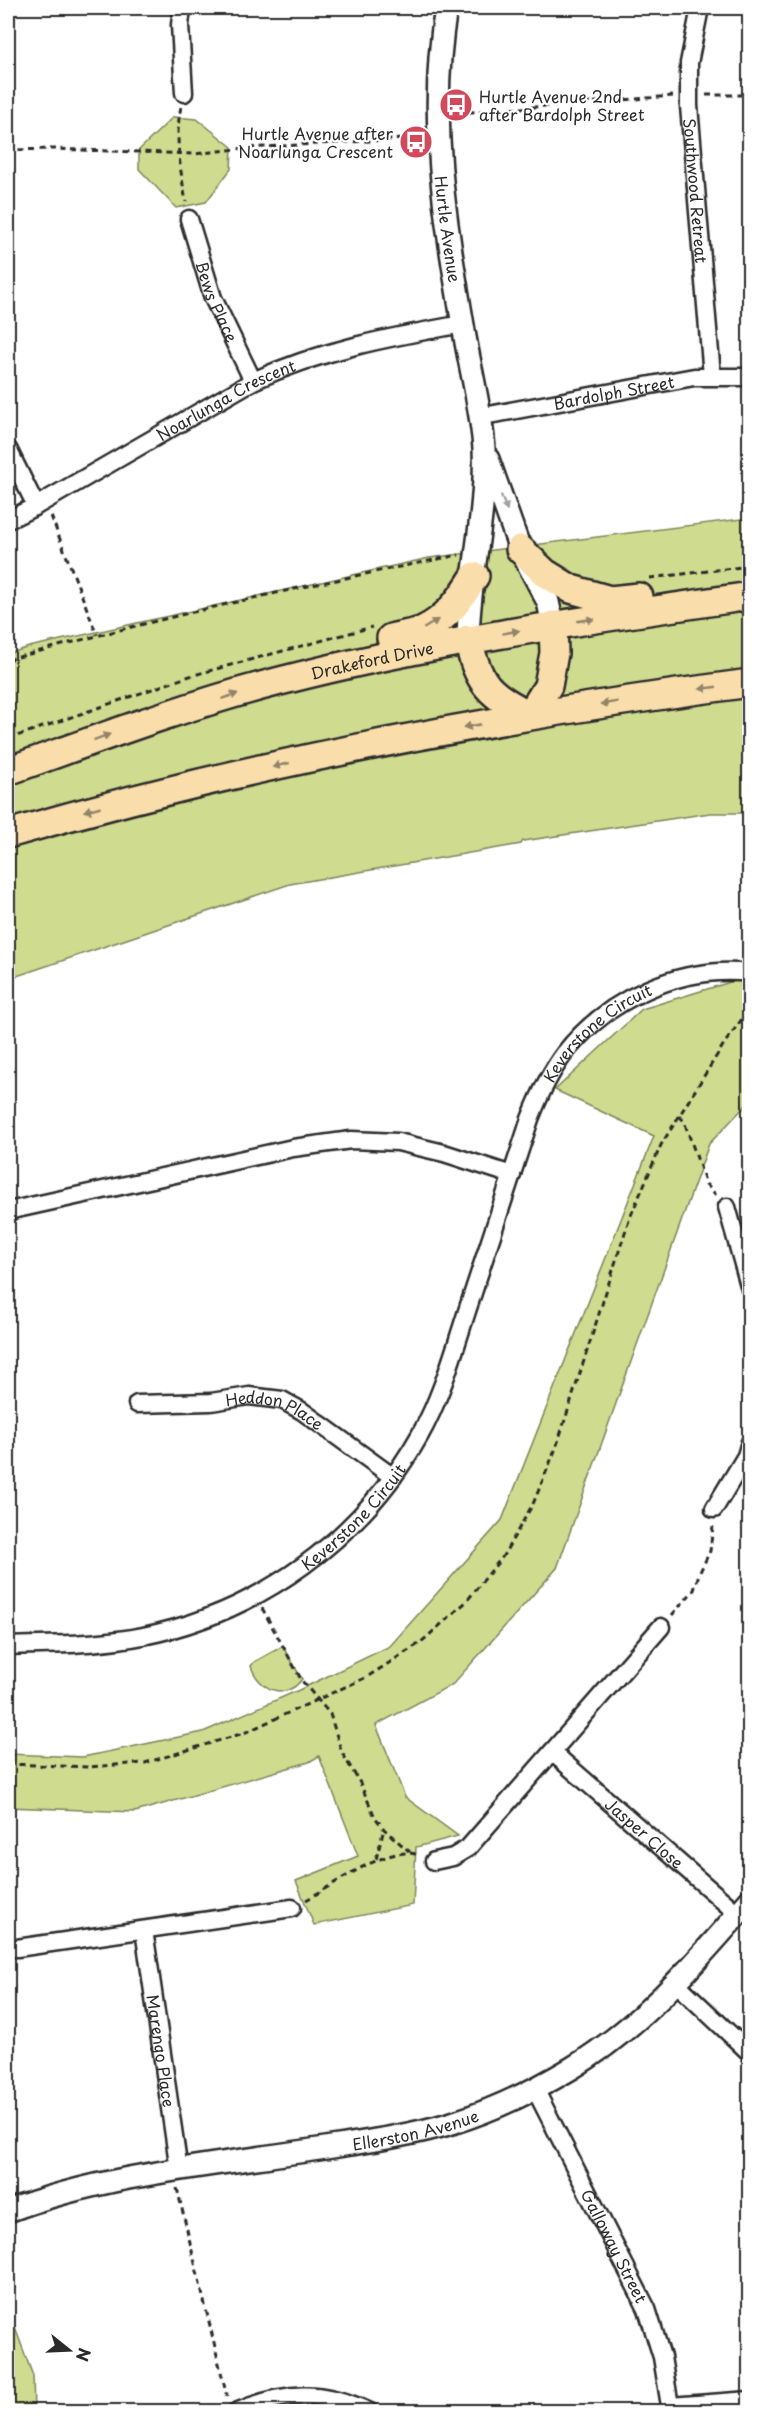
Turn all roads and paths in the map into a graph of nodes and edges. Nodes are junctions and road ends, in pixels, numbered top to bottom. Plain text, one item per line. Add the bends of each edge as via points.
1 (182, 8) edge
2 (446, 8) edge
3 (700, 8) edge
4 (184, 93) joint
5 (689, 95) junction
6 (750, 95) edge
7 (427, 131) junction
8 (422, 148) dead end
9 (8, 150) edge
10 (180, 154) junction
11 (189, 219) joint
12 (463, 324) junction
13 (712, 376) junction
14 (750, 377) edge
15 (253, 381) junction
16 (478, 417) junction
17 (484, 448) junction
18 (8, 449) edge
19 (40, 504) junction
20 (8, 520) edge
21 (520, 549) junction
22 (472, 564) junction
23 (750, 566) edge
24 (644, 579) dead end
25 (750, 596) edge
26 (378, 625) dead end
27 (553, 625) junction
28 (96, 635) junction
29 (468, 639) junction
30 (8, 660) edge
31 (279, 681) junction
32 (750, 683) edge
33 (530, 715) junction
34 (8, 739) edge
35 (8, 771) edge
36 (8, 834) edge
37 (750, 973) edge
38 (750, 1008) edge
39 (679, 1116) junction
40 (512, 1174) junction
41 (727, 1207) joint
42 (8, 1211) edge
43 (750, 1289) edge
44 (137, 1404) dead end
45 (750, 1442) edge
46 (393, 1477) junction
47 (714, 1509) joint
48 (256, 1595) junction
49 (661, 1627) joint
50 (8, 1646) edge
51 (318, 1699) junction
52 (552, 1752) junction
53 (8, 1764) edge
54 (384, 1829) junction
55 (410, 1852) junction
56 (376, 1860) junction
57 (434, 1861) joint
58 (744, 1907) edge
59 (292, 1908) joint
60 (144, 1930) junction
61 (8, 1948) edge
62 (676, 1983) junction
63 (750, 2053) edge
64 (535, 2089) junction
65 (176, 2171) junction
66 (8, 2211) edge
67 (750, 2400) edge
68 (232, 2406) edge
69 (671, 2409) edge
70 (370, 2412) edge

1 - 4 street
2 - 7 street, Hurtle Avenue
3 - 5 street, Southwood Retreat via 690,52
4 - 10 path via 179,116
5 - 6 path
5 - 7 path via 454,114
5 - 13 street, Southwood Retreat
7 - 8 path
7 - 10 path
7 - 12 street, Hurtle Avenue via 441,188
9 - 10 path
10 - 11 path
11 - 15 street, Bews Place via 213,298
12 - 15 street, Noarlunga Crescent via 333,350
12 - 16 street, Hurtle Avenue
13 - 14 street, Bardolph Street
13 - 16 street, Bardolph Street
15 - 19 street, Noarlunga Crescent
16 - 17 street, Hurtle Avenue
17 -> 21 street, Hurtle Avenue
17 - 22 street, Hurtle Avenue
18 - 19 street
19 - 20 street, Noarlunga Crescent
19 - 28 path
21 - 25 highway via 545,573 572,589 610,600 714,588
21 - 27 street, Hurtle Avenue via 548,602
22 - 28 path via 322,582
22 - 29 street, Hurtle Avenue
31 -> 22 highway via 324,656 423,630 460,600
23 - 24 path
27 -> 25 highway, Drakeford Drive
26 - 34 path via 190,676
29 -> 27 highway, Drakeford Drive
27 - 33 highway via 554,653 548,687
28 - 30 path
29 - 31 highway, Drakeford Drive
29 - 33 highway via 477,672 485,684 501,699
35 -> 31 highway, Drakeford Drive
32 -> 33 highway
33 -> 36 highway via 308,758 113,803
37 - 40 street, Keverstone Circuit via 716,972 676,979 634,996 603,1015 574,1043 543,1086
38 - 39 path
39 - 41 path via 706,1184
39 - 51 path via 639,1193 556,1448 517,1535 466,1602 420,1643 367,1677
40 - 42 street via 398,1142 351,1140 293,1148
40 - 46 street, Keverstone Circuit via 441,1389 420,1434
41 - 43 street
44 - 46 street, Heddon Place via 211,1402 249,1396 282,1400
45 - 47 street via 746,1456
46 - 48 street, Keverstone Circuit via 358,1519 317,1556
47 - 49 path via 710,1551 694,1590
48 - 50 street, Keverstone Circuit via 196,1622 142,1636
48 - 51 path via 302,1681
49 - 52 street
51 - 53 path via 244,1733 145,1763 88,1767
51 - 54 path via 330,1714 342,1753
52 - 57 street via 468,1848 453,1857
52 - 58 street, Jasper Close
54 - 55 path
54 - 56 path
55 - 56 path
55 - 57 path
56 - 59 path
58 - 62 street, Ellerston Avenue
59 - 60 street
60 - 61 street
60 - 65 street, Marengo Place
62 - 63 street
62 - 64 street, Ellerston Avenue via 610,2042
64 - 65 street, Ellerston Avenue via 454,2123 397,2138
64 - 69 street, Galloway Street via 647,2309 662,2356
65 - 66 street, Ellerston Avenue via 100,2183
65 - 68 path
67 - 69 street
68 - 70 street via 315,2395 349,2402

